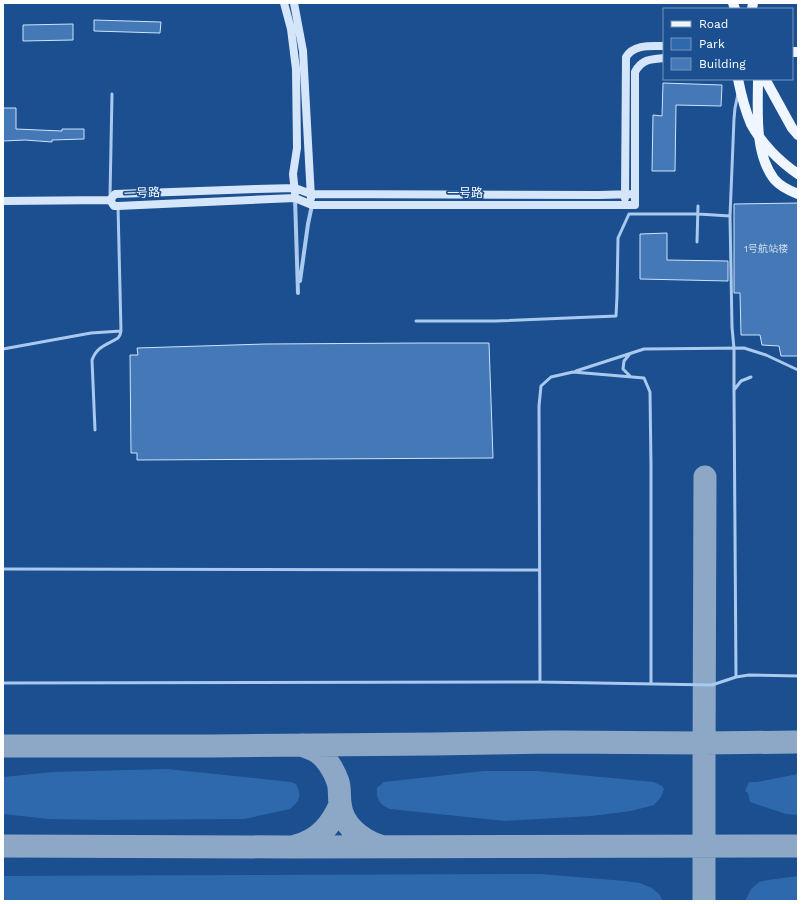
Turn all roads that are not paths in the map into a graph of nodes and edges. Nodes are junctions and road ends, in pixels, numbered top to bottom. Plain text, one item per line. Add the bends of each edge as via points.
1 (284, 3) edge
2 (294, 3) edge
3 (663, 46) edge
4 (663, 58) edge
5 (738, 80) edge
6 (741, 80) edge
7 (758, 80) edge
8 (766, 80) edge
9 (112, 94) dead end
10 (798, 135) edge
11 (795, 170) edge
12 (295, 188) junction
13 (311, 194) junction
14 (625, 194) junction
15 (635, 194) junction
16 (798, 194) edge
17 (295, 198) junction
18 (110, 200) junction
19 (3, 201) edge
20 (312, 205) junction
21 (625, 205) junction
22 (118, 206) junction
23 (698, 206) dead end
24 (698, 214) junction
25 (730, 216) junction
26 (697, 242) dead end
27 (416, 321) dead end
28 (121, 331) junction
29 (3, 349) edge
30 (734, 349) junction
31 (630, 354) junction
32 (798, 370) edge
33 (573, 372) junction
34 (751, 376) dead end
35 (630, 377) junction
36 (734, 390) junction
37 (95, 430) dead end
38 (3, 569) edge
39 (539, 570) junction
40 (798, 676) edge
41 (736, 677) junction
42 (540, 682) junction
43 (3, 683) edge
44 (651, 684) junction

1 - 12 main road via 291,29 296,70 297,148 293,174
2 - 13 main road via 303,51
3 - 14 main road via 636,48 626,57
4 - 15 main road via 642,62 635,72
5 - 11 main road via 751,123 777,156
6 - 25 lane via 734,119
7 - 16 main road via 758,123 764,158 775,181
8 - 10 main road
9 - 18 lane
12 - 13 main road, 一号路
12 - 17 main road
12 - 18 main road, 一号路 via 115,194
13 - 14 main road, 一号路
13 - 20 main road
14 - 15 main road, 一号路
14 - 21 main road
15 - 21 main road, 一号路 via 635,205
17 - 20 main road, 一号路
17 - 20 street via 298,293
17 - 22 main road, 一号路
18 - 19 main road
18 - 22 main road, 一号路 via 114,206
20 - 21 main road, 一号路
22 - 28 lane
23 - 24 lane
24 - 25 lane
24 - 26 lane
24 - 27 lane via 628,214 618,238 616,316 495,322
25 - 30 lane
28 - 29 lane via 91,333
28 - 37 lane via 118,338 98,349 92,360
30 - 31 lane via 644,349
30 - 32 lane via 744,348 766,355
30 - 36 lane
31 - 33 lane
31 - 35 lane via 624,361 623,369
33 - 35 lane
33 - 39 lane via 551,377 541,386
34 - 36 lane via 741,381
35 - 44 lane via 644,378 650,392
36 - 41 lane
38 - 39 lane
39 - 42 lane
40 - 41 lane
41 - 44 lane via 712,685
42 - 43 lane
42 - 44 lane

